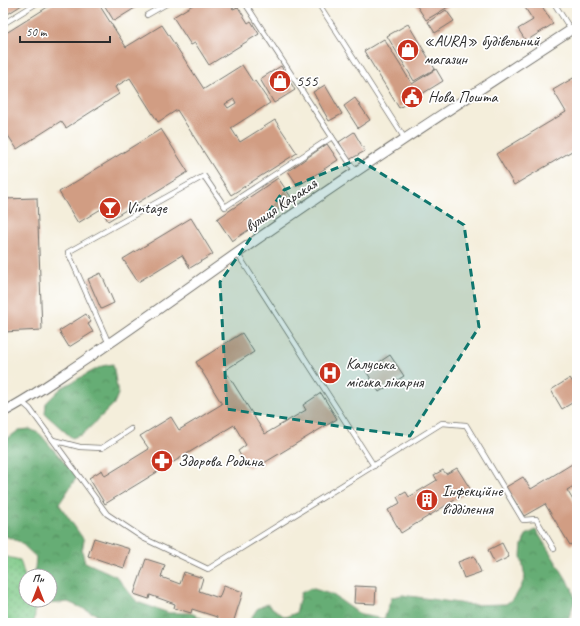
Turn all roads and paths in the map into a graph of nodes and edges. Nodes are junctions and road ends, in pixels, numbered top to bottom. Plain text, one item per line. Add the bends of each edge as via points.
1 (37, 3) edge
2 (168, 3) edge
3 (245, 3) edge
4 (324, 3) edge
5 (554, 3) edge
6 (148, 16) dead end
7 (3, 24) edge
8 (574, 28) edge
9 (332, 137) junction
10 (405, 139) junction
11 (356, 172) junction
12 (237, 253) junction
13 (109, 344) junction
14 (22, 402) junction
15 (3, 412) edge
16 (131, 429) dead end
17 (53, 440) junction
18 (374, 466) junction
19 (554, 549) dead end

1 - 7 lane
2 - 6 lane
3 - 9 lane
4 - 10 lane via 320,6
5 - 8 lane
8 - 10 street, вулиця Каракая
9 - 11 lane
9 - 13 lane via 225,207 204,176 68,252
10 - 11 street, вулиця Каракая
11 - 12 street, вулиця Каракая
12 - 13 street, вулиця Каракая
12 - 18 lane
13 - 14 street, вулиця Каракая
14 - 15 street, вулиця Каракая
14 - 17 lane
16 - 17 lane via 102,448 80,447
17 - 18 lane via 107,514 143,538 208,569
18 - 19 lane via 442,423 466,425 523,520 536,519

